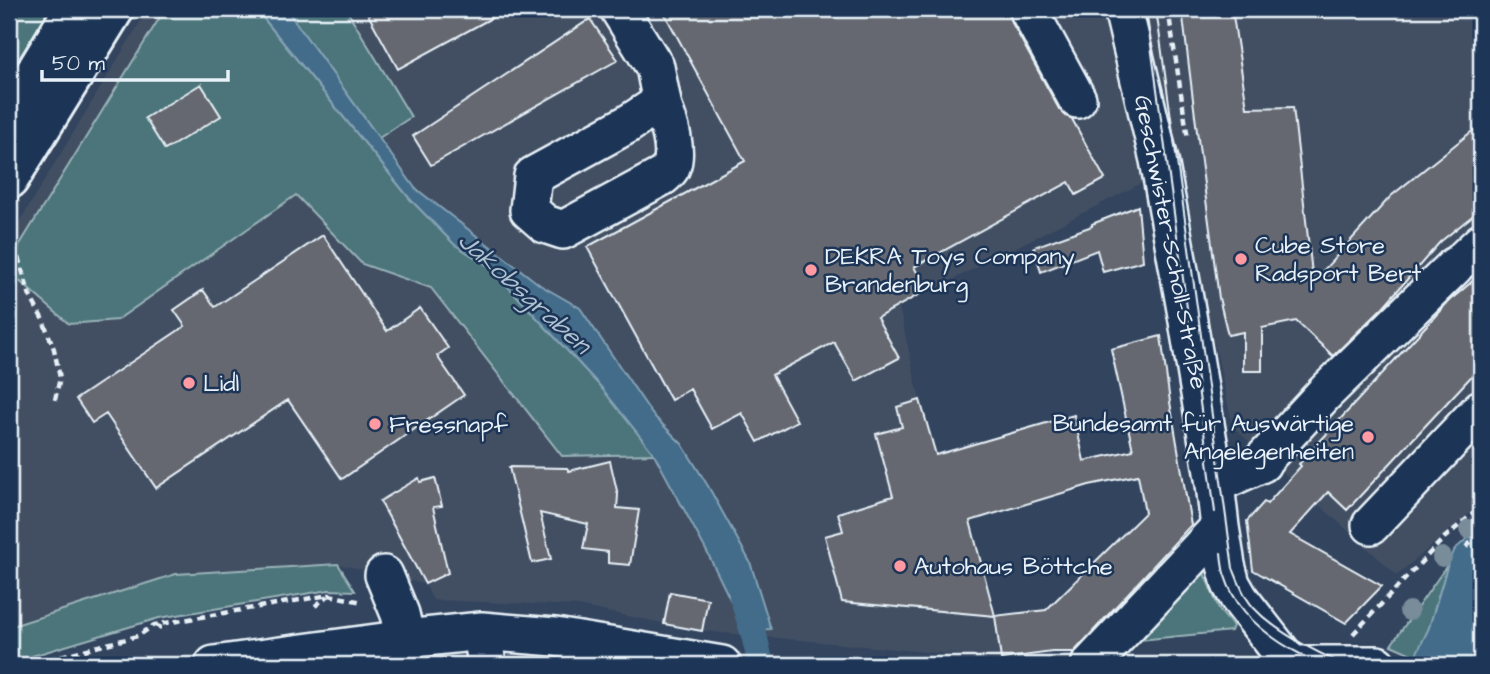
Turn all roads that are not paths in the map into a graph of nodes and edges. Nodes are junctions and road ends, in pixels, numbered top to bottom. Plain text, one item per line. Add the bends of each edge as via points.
1 (74, 9) edge
2 (114, 9) edge
3 (1028, 9) edge
4 (1123, 9) edge
5 (624, 11) edge
6 (1077, 99) dead end
7 (663, 108) dead end
8 (9, 116) edge
9 (9, 179) edge
10 (1467, 256) edge
11 (1481, 409) edge
12 (1215, 484) junction
13 (1371, 525) dead end
14 (1220, 527) junction
15 (384, 575) dead end
16 (485, 648) edge
17 (395, 652) edge
18 (1346, 656) edge
19 (214, 665) edge
20 (722, 665) edge
21 (1090, 665) edge
22 (1277, 665) edge
23 (1291, 665) edge
24 (1322, 665) edge
25 (1377, 665) edge

1 - 8 main road
2 - 9 main road
3 - 6 street
4 - 12 street, Geschwister-Scholl-Straße via 1159,160
5 - 7 street via 655,66
10 - 12 street via 1325,393 1262,463
11 - 13 street
12 - 14 street, Geschwister-Scholl-Straße
14 - 21 street
14 - 23 street, Geschwister-Scholl-Straße via 1235,591
15 - 17 street via 400,614
16 - 17 street
16 - 20 street via 555,637
17 - 19 street
18 - 24 street
18 - 25 street
22 - 23 street
23 - 24 street

